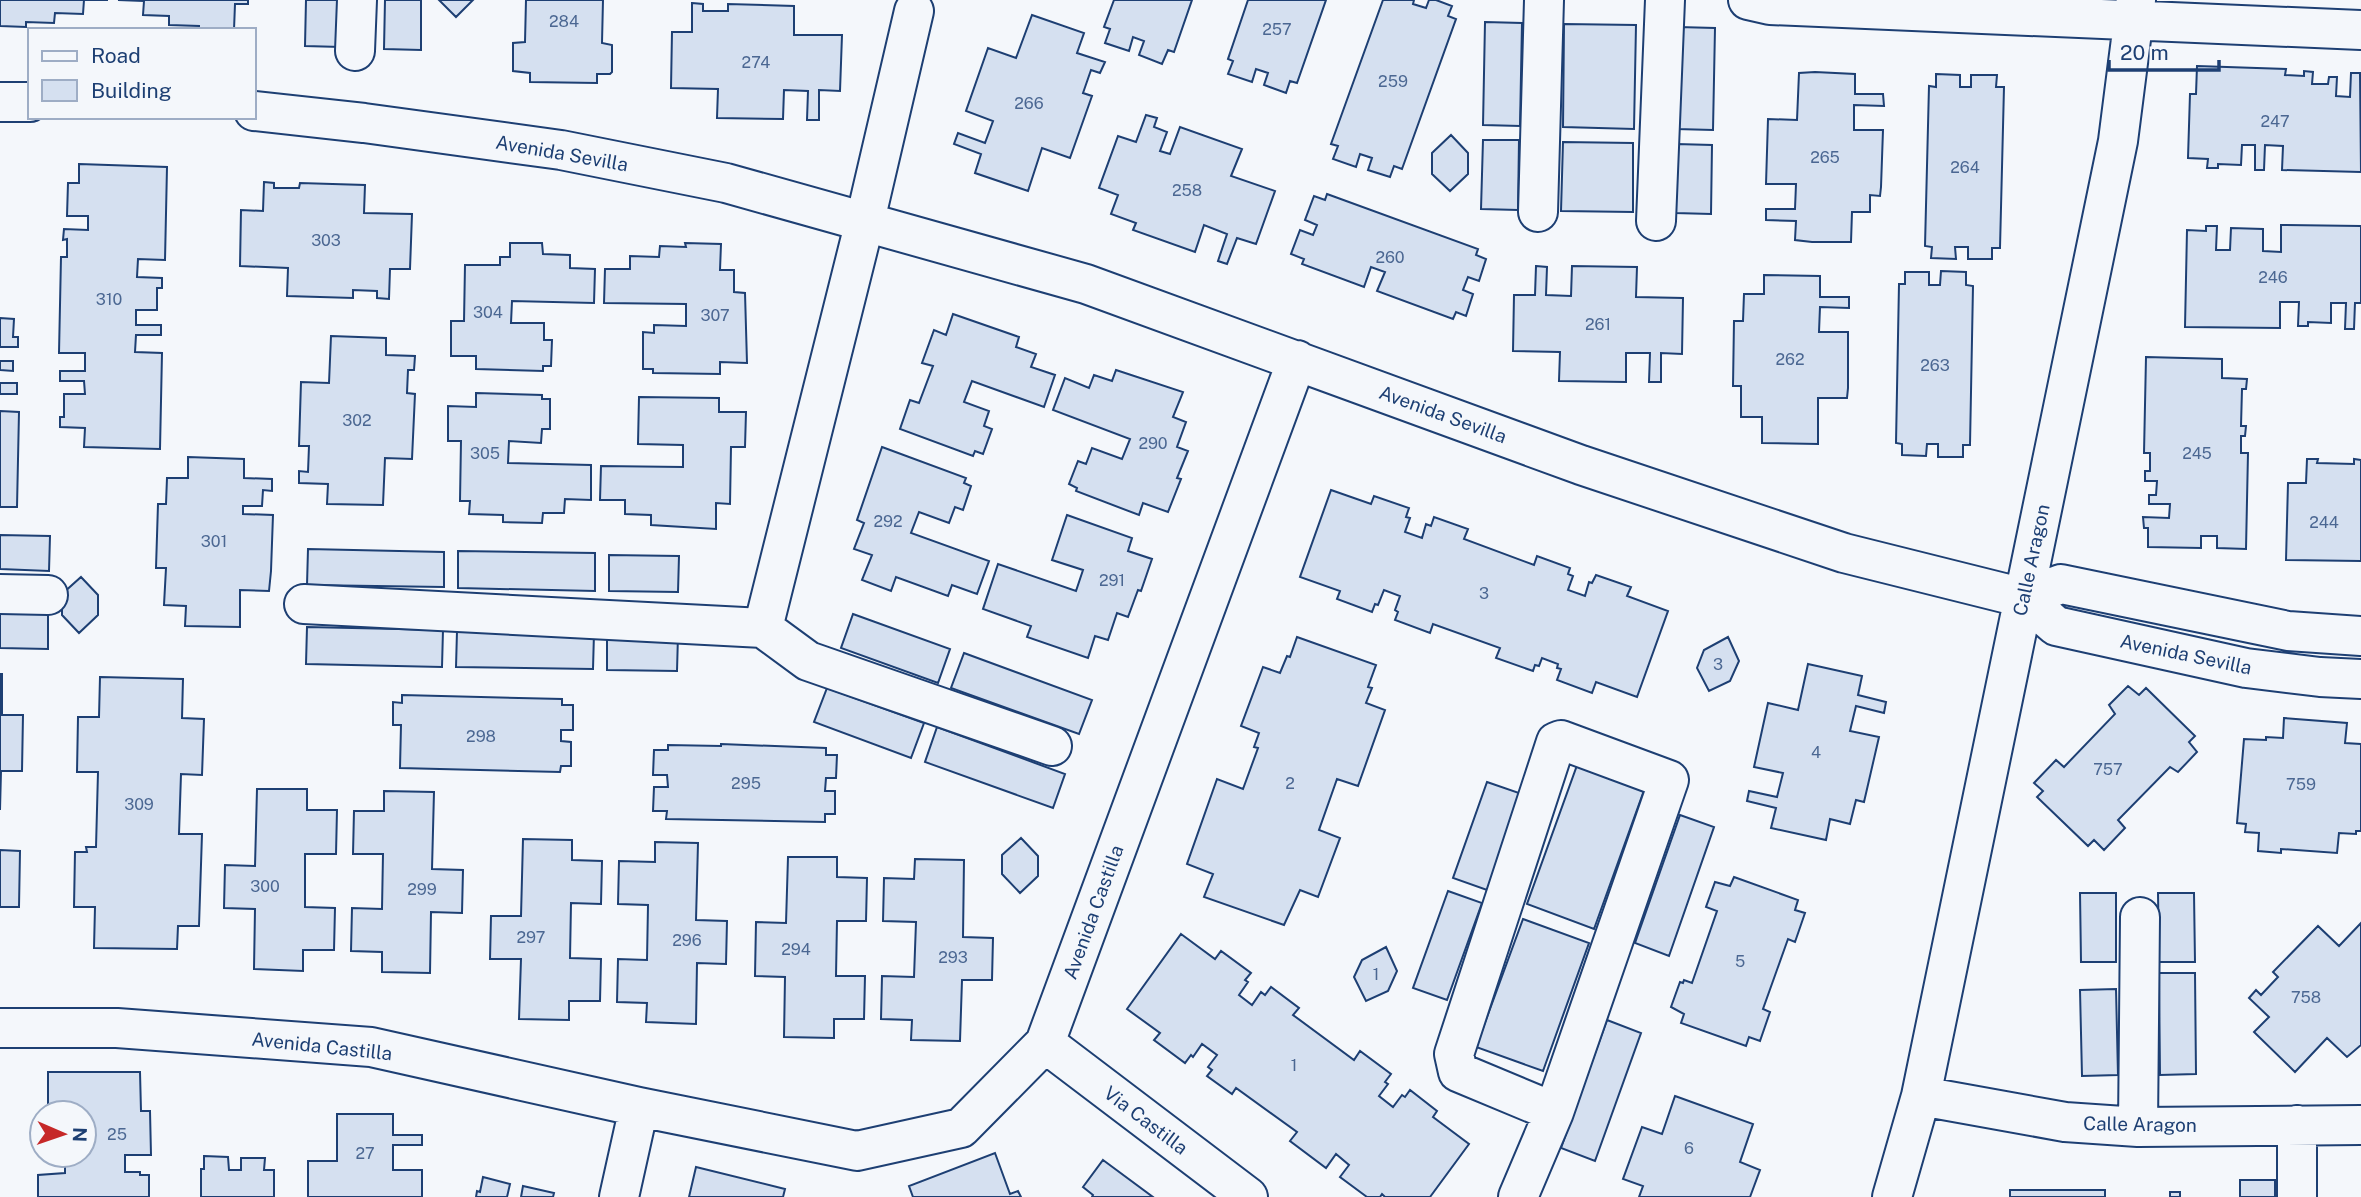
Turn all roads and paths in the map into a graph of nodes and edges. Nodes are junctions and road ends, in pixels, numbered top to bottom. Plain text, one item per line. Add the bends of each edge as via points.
1 (357, 0) edge
2 (1544, 0) edge
3 (1665, 0) edge
4 (1748, 0) edge
5 (917, 4) edge
6 (2136, 11) edge
7 (2361, 30) edge
8 (355, 51) dead end
9 (0, 102) edge
10 (28, 102) edge
11 (256, 111) edge
12 (1538, 212) dead end
13 (865, 221) junction
14 (1656, 221) dead end
15 (1297, 360) junction
16 (0, 594) edge
17 (48, 595) dead end
18 (2024, 598) junction
19 (304, 604) dead end
20 (763, 628) junction
21 (2361, 636) edge
22 (2361, 678) edge
23 (1052, 746) dead end
24 (2140, 917) dead end
25 (0, 1028) edge
26 (1045, 1044) junction
27 (1921, 1097) junction
28 (639, 1107) junction
29 (1554, 1112) junction
30 (2297, 1125) junction
31 (2361, 1125) edge
32 (2138, 1127) junction
33 (619, 1197) edge
34 (1248, 1197) edge
35 (1518, 1197) edge
36 (1892, 1197) edge
37 (2297, 1197) edge

1 - 8 street
2 - 12 street
3 - 14 street
4 - 6 street via 1770,5
5 - 13 street
6 - 7 street
6 - 18 street, Calle Aragon via 2118,141
9 - 10 street
11 - 13 street, Avenida Sevilla via 561,150 726,183
13 - 15 street, Avenida Sevilla via 1086,284
13 - 20 street
15 - 18 street, Avenida Sevilla via 1581,465 1844,553
15 - 26 street, Avenida Castilla
16 - 17 street
18 - 21 street via 2061,584 2288,631
18 - 22 street, Avenida Sevilla via 2062,628 2246,668
18 - 27 street, Calle Aragon
19 - 20 street
20 - 23 street via 808,661
24 - 32 street
25 - 28 street, Avenida Castilla via 117,1028 371,1047
26 - 28 street, Avenida Castilla via 961,1128 857,1150
26 - 34 street, Via Castilla
27 - 32 street, Calle Aragon via 2066,1122
27 - 36 street, Calle Aragon
28 - 33 street
29 - 29 street via 1458,1072 1454,1054 1556,742 1561,740 1669,780
29 - 35 street
30 - 31 street, Calle Aragon
30 - 32 street, Calle Aragon
30 - 37 street

